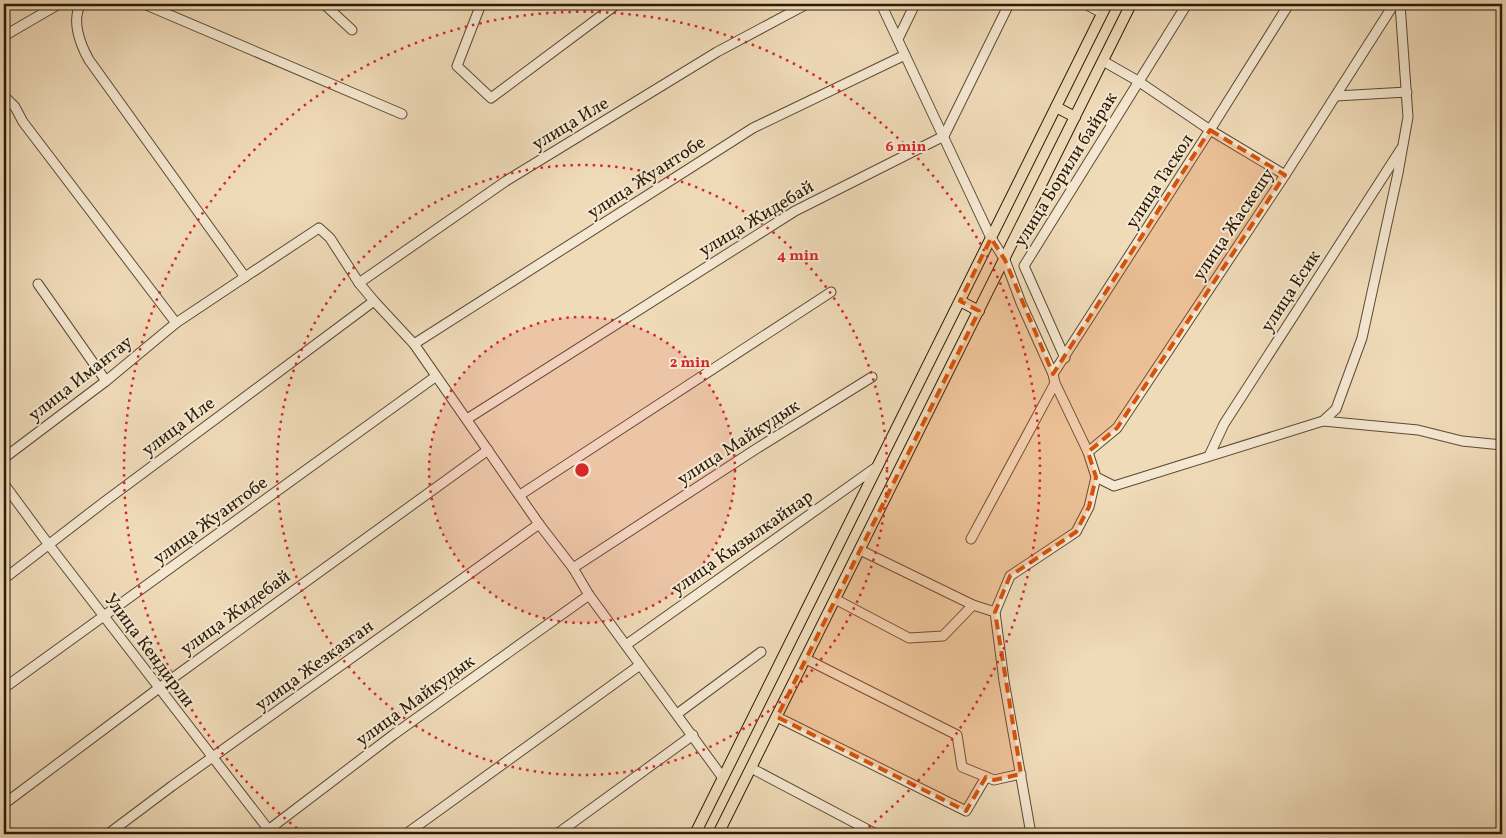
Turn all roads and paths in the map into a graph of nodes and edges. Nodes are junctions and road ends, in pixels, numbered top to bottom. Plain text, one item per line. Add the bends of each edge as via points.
1 (58, 4) edge
2 (81, 4) edge
3 (144, 4) edge
4 (324, 4) edge
5 (481, 4) edge
6 (617, 4) edge
7 (807, 4) edge
8 (881, 4) edge
9 (915, 4) edge
10 (1009, 4) edge
11 (1085, 4) edge
12 (1131, 4) edge
13 (1187, 4) edge
14 (1289, 4) edge
15 (1394, 4) edge
16 (1400, 4) edge
17 (1105, 8) edge
18 (352, 30) dead end
19 (4, 36) edge
20 (898, 39) junction
21 (905, 55) junction
22 (1103, 61) junction
23 (1138, 81) junction
24 (1406, 92) junction
25 (1336, 96) junction
26 (4, 100) edge
27 (1056, 107) junction
28 (402, 114) dead end
29 (1075, 117) junction
30 (1210, 130) junction
31 (944, 136) junction
32 (1403, 146) junction
33 (1285, 175) junction
34 (991, 238) junction
35 (1005, 260) junction
36 (245, 277) junction
37 (359, 283) junction
38 (38, 284) dead end
39 (831, 292) dead end
40 (374, 301) junction
41 (960, 301) junction
42 (979, 311) junction
43 (176, 323) junction
44 (414, 344) junction
45 (1064, 358) junction
46 (435, 377) junction
47 (872, 377) dead end
48 (1054, 379) junction
49 (106, 381) junction
50 (467, 418) junction
51 (1323, 422) junction
52 (1502, 445) edge
53 (488, 450) junction
54 (1088, 452) junction
55 (1209, 456) junction
56 (4, 458) edge
57 (878, 466) junction
58 (1096, 477) junction
59 (4, 484) edge
60 (520, 495) junction
61 (539, 524) junction
62 (971, 539) dead end
63 (49, 545) junction
64 (860, 550) junction
65 (573, 568) junction
66 (4, 579) edge
67 (589, 595) junction
68 (836, 599) junction
69 (973, 605) junction
70 (995, 612) junction
71 (105, 616) junction
72 (626, 645) junction
73 (761, 652) dead end
74 (806, 659) junction
75 (640, 665) junction
76 (4, 688) edge
77 (159, 688) junction
78 (677, 714) junction
79 (776, 718) junction
80 (693, 735) junction
81 (213, 758) junction
82 (751, 768) junction
83 (1021, 774) junction
84 (986, 777) junction
85 (723, 778) junction
86 (4, 804) edge
87 (268, 833) edge
88 (108, 834) edge
89 (406, 834) edge
90 (557, 834) edge
91 (695, 834) edge
92 (718, 834) edge
93 (876, 834) edge
94 (1031, 834) edge

1 - 19 street
2 - 36 street via 76,12 79,34 89,60
3 - 28 street
4 - 18 street
5 - 6 street via 458,66 490,98
7 - 37 street, улица Иле via 717,52 506,181
8 - 20 street
9 - 20 street
10 - 31 street
11 - 17 street
12 - 22 main road
13 - 23 street, улица Борили байрак
14 - 30 street, улица Таскол
15 - 25 street, улица Жаскешу
16 - 24 street
17 - 27 main road
20 - 21 street
21 - 31 street
21 - 44 street, улица Жуантобе via 752,128
22 - 23 street
22 - 29 main road
23 - 30 street
23 - 45 street, улица Борили байрак via 1024,266
24 - 25 street
24 - 32 street via 1408,117
25 - 33 street, улица Жаскешу
26 - 43 street via 15,107 23,122
27 - 29 main road
27 - 34 main road
29 - 35 main road
30 - 33 street
30 - 45 street, улица Таскол
31 - 34 street
31 - 50 street, улица Жидебай via 795,211
32 - 51 street via 1362,338 1336,408
32 - 55 street, улица Есик via 1224,424
33 - 54 street, улица Жаскешу via 1117,428
34 - 35 street
34 - 41 main road
35 - 42 main road
35 - 48 street
36 - 37 street, улица Имантау via 319,228 330,238
36 - 43 street, улица Имантау
37 - 40 street
38 - 49 street
39 - 60 street
40 - 44 street
40 - 63 street, улица Иле
41 - 42 main road
41 - 57 main road
42 - 64 main road
43 - 49 street, улица Имантау
44 - 46 street
45 - 48 street, улица Таскол
46 - 50 street
46 - 71 street, улица Жуантобе
47 - 65 street, улица Майкудык
48 - 54 street
48 - 62 street, улица Таскол
49 - 56 street, улица Имантау
50 - 53 street
51 - 52 street via 1418,430 1462,441
51 - 55 street
53 - 60 street
53 - 77 street, улица Жидебай
54 - 58 street
55 - 58 street via 1114,486
57 - 72 street, улица Кызылкайнар
57 - 85 main road
58 - 70 street via 1089,507 1076,532 1010,576
59 - 63 street, Улица Кендирли
60 - 61 street
61 - 65 street
61 - 81 street, улица Жезказган
63 - 66 street, улица Иле
63 - 71 street, Улица Кендирли
64 - 68 main road
64 - 69 street
65 - 67 street
67 - 72 street
67 - 87 street, улица Майкудык via 393,734
68 - 69 street via 909,638 943,636
68 - 74 main road
69 - 70 street
70 - 83 street
71 - 76 street, улица Жуантобе
71 - 77 street, Улица Кендирли
72 - 75 street
73 - 78 street
74 - 79 main road
74 - 84 street via 957,735 962,767
75 - 78 street
75 - 89 street
77 - 81 street, Улица Кендирли
77 - 86 street, улица Жидебай
78 - 80 street
79 - 82 main road
79 - 84 street via 966,810
80 - 85 street
80 - 90 street
81 - 87 street, Улица Кендирли
81 - 88 street, улица Жезказган
82 - 92 main road
82 - 93 street
83 - 84 street via 994,780
83 - 94 street
85 - 91 main road

